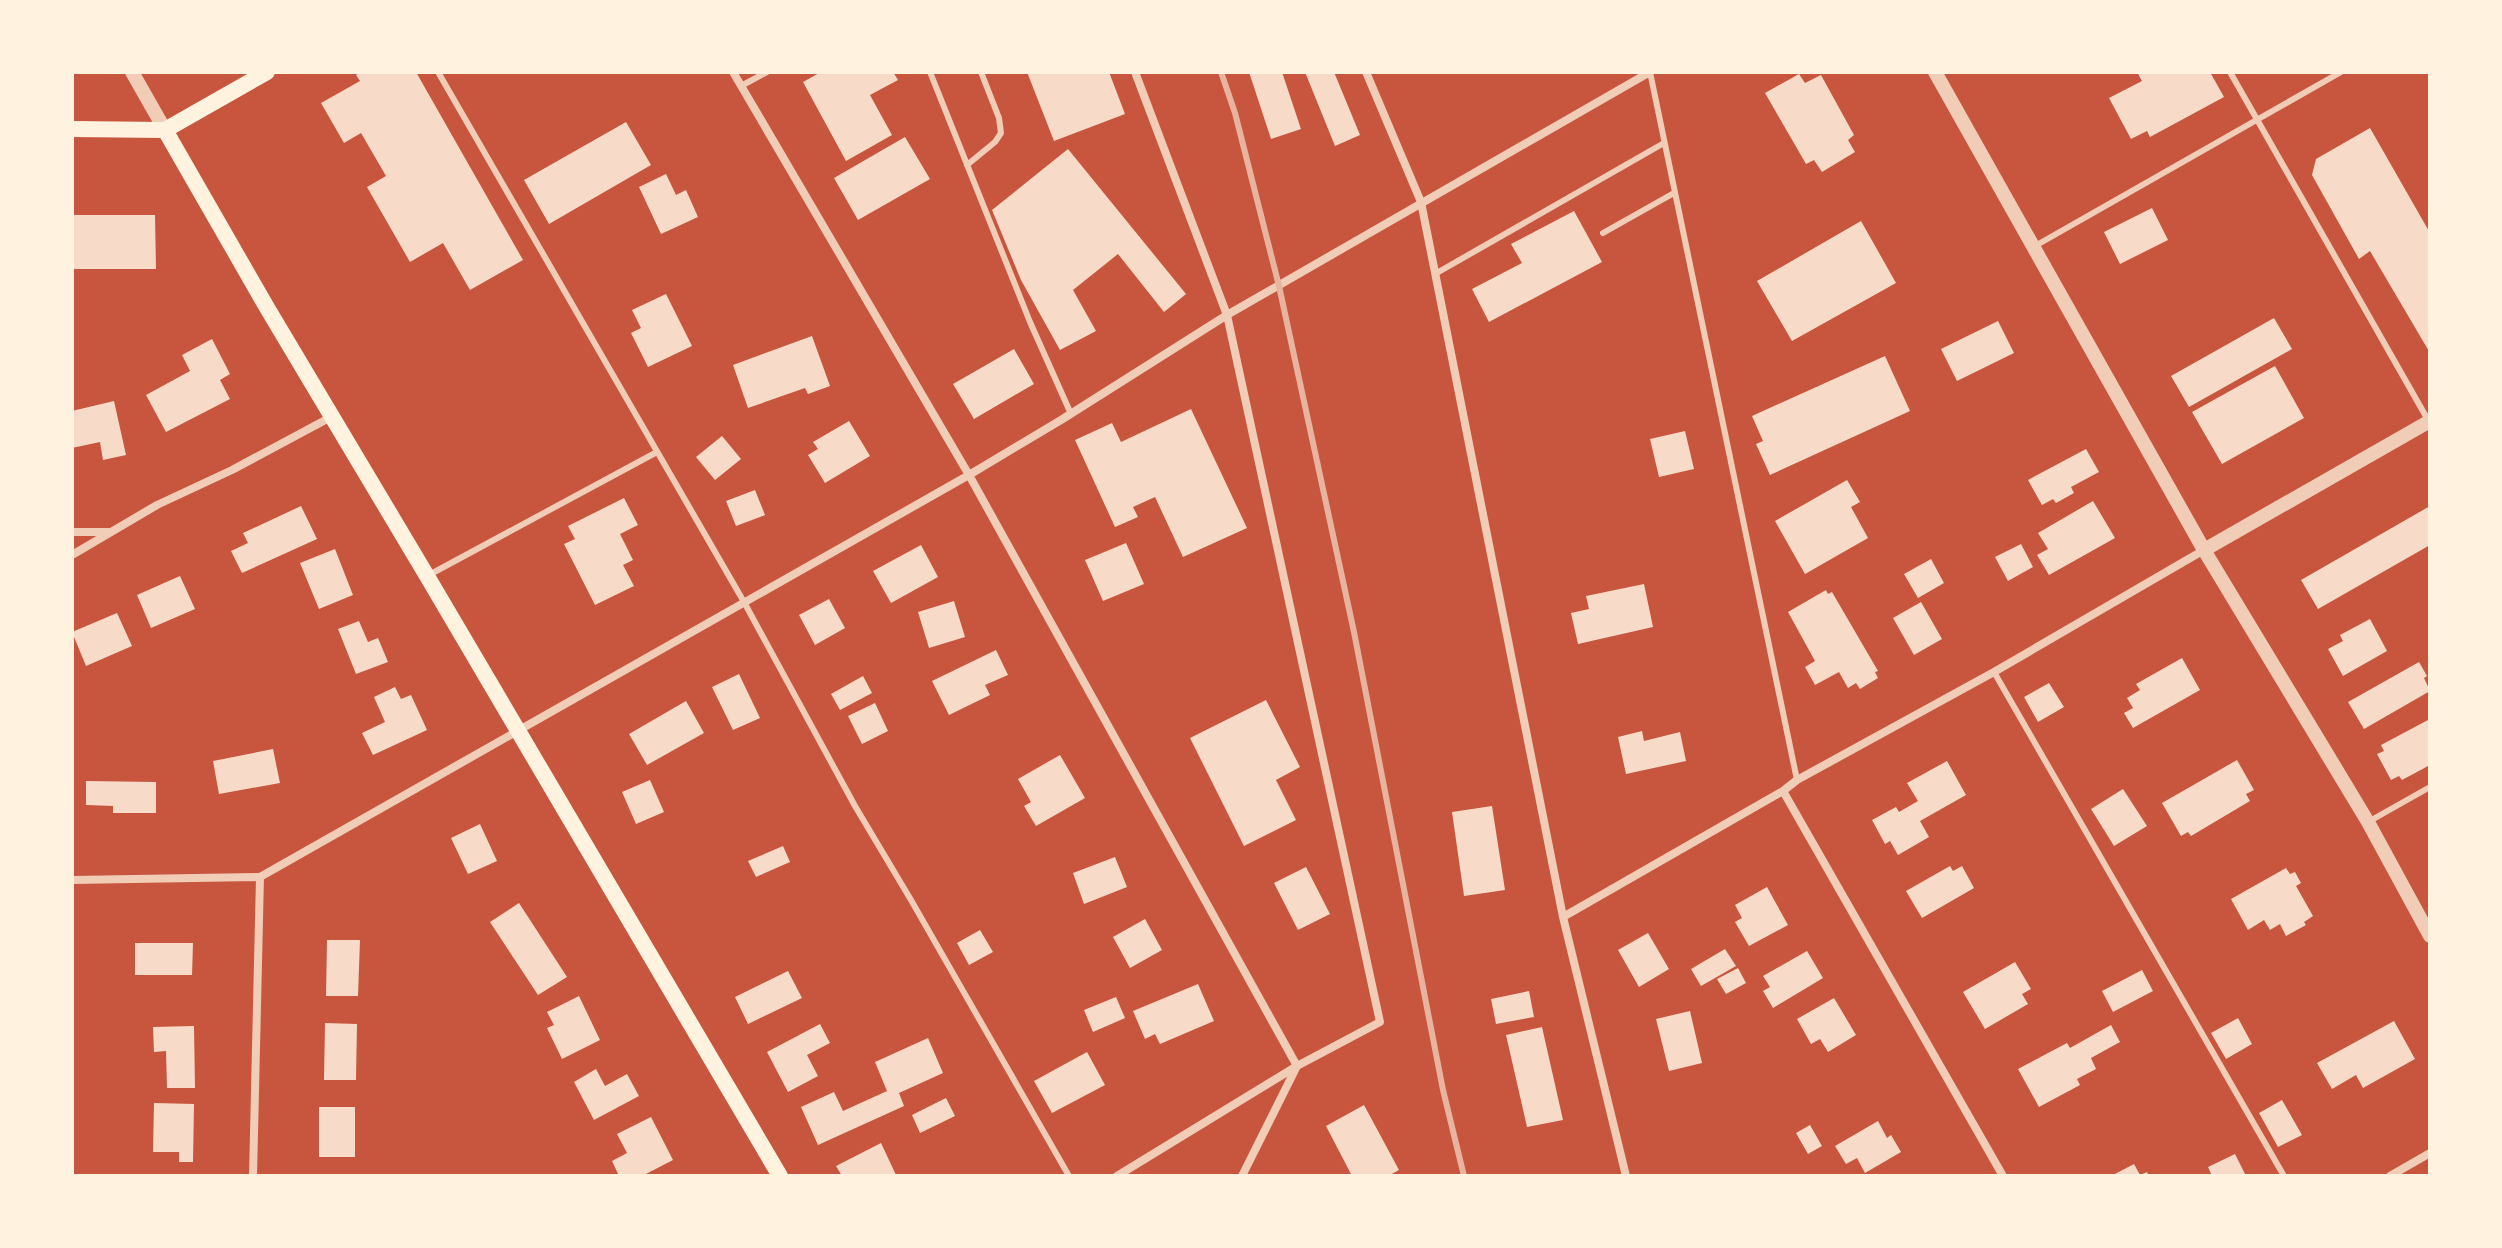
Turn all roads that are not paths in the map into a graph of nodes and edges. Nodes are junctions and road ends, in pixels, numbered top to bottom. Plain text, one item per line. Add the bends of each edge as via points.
1 (132, 72) edge
2 (267, 72) edge
3 (438, 72) edge
4 (733, 72) edge
5 (767, 72) edge
6 (930, 72) edge
7 (981, 72) edge
8 (1135, 72) edge
9 (1366, 72) edge
10 (1650, 72) edge
11 (1935, 72) edge
12 (2230, 72) edge
13 (2341, 72) edge
14 (741, 86) junction
15 (2258, 119) junction
16 (72, 129) edge
17 (165, 130) junction
18 (1664, 143) junction
19 (967, 165) junction
20 (1674, 193) junction
21 (1421, 202) junction
22 (1603, 233) dead end
23 (2035, 246) junction
24 (1435, 274) junction
25 (1227, 315) junction
26 (1071, 414) junction
27 (331, 417) junction
28 (2430, 422) edge
29 (657, 452) junction
30 (969, 475) junction
31 (72, 532) edge
32 (109, 532) junction
33 (2204, 550) junction
34 (72, 555) edge
35 (427, 576) junction
36 (744, 602) junction
37 (1994, 672) junction
38 (518, 730) junction
39 (1797, 780) junction
40 (2430, 787) edge
41 (1783, 791) junction
42 (2368, 822) junction
43 (260, 877) junction
44 (72, 880) edge
45 (1563, 917) junction
46 (2430, 936) edge
47 (1297, 1066) junction
48 (2430, 1153) edge
49 (253, 1176) edge
50 (780, 1176) edge
51 (1069, 1176) edge
52 (1117, 1176) edge
53 (1242, 1176) edge
54 (1626, 1176) edge
55 (2003, 1176) edge
56 (2284, 1176) edge
57 (2390, 1176) edge

1 - 17 street
2 - 17 main road
3 - 29 lane
4 - 14 street
5 - 14 lane
6 - 19 lane
7 - 19 lane via 1001,133
8 - 25 street
9 - 21 street
10 - 18 lane
10 - 21 street
11 - 23 street
12 - 15 lane
13 - 15 lane
14 - 30 street
15 - 23 lane
15 - 28 lane
16 - 17 main road
17 - 27 main road
18 - 20 lane
18 - 24 lane
19 - 26 lane
20 - 22 lane
20 - 39 lane
21 - 24 street
21 - 25 street
23 - 33 street
24 - 45 street
25 - 26 street
25 - 47 street via 1380,1022
26 - 30 street
27 - 32 street
27 - 35 main road
28 - 33 street
29 - 35 lane
29 - 36 lane
30 - 36 street
30 - 47 street
31 - 32 street
32 - 34 street
33 - 37 street
33 - 42 street
35 - 38 main road
36 - 38 street
36 - 51 lane
37 - 39 street
37 - 56 lane
38 - 43 street
38 - 50 main road
39 - 41 street
40 - 42 lane
41 - 45 street
41 - 55 street
42 - 46 street
43 - 44 street
43 - 49 street
45 - 54 street
47 - 52 street
47 - 53 street
48 - 57 street

